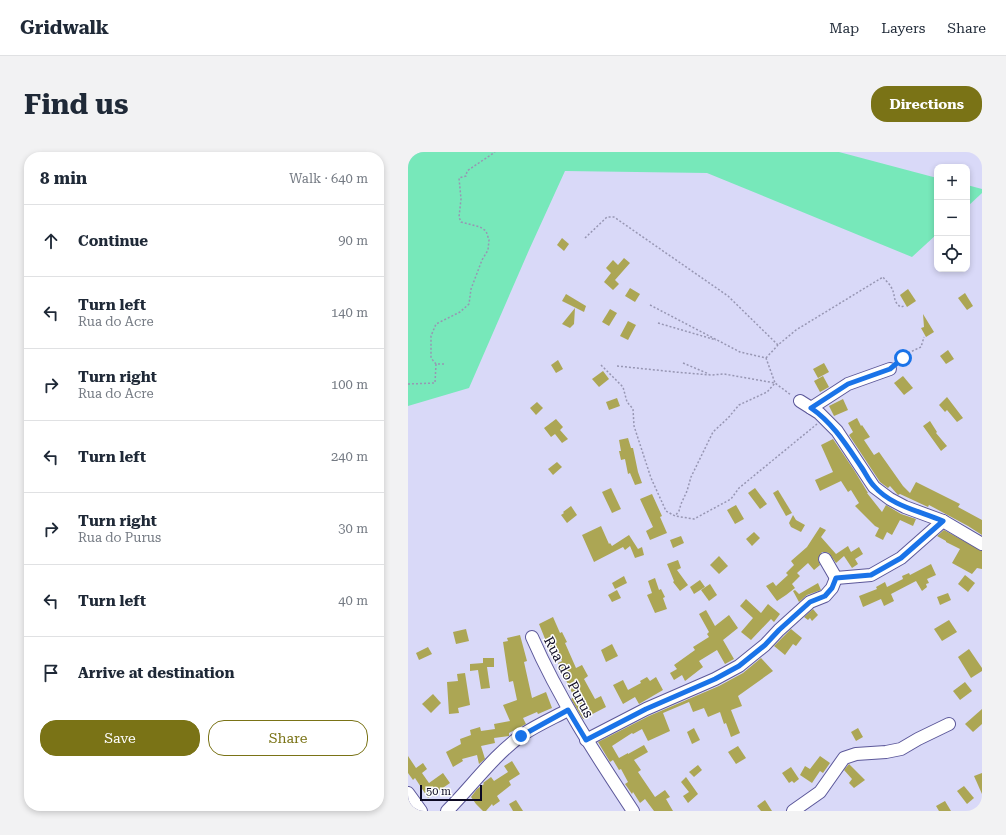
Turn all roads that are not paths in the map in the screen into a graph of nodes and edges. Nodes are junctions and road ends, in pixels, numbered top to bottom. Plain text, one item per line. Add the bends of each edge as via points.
1 (890, 369) road end
2 (943, 521) junction
3 (982, 544) edge
4 (825, 559) dead end
5 (836, 578) junction
6 (532, 637) dead end
7 (568, 710) junction
8 (949, 724) dead end
9 (586, 740) junction
10 (408, 793) edge
11 (421, 811) edge
12 (447, 811) edge
13 (633, 811) edge
14 (793, 811) edge

1 - 2 street via 848,384 805,404 824,418 842,438 874,487 905,507
2 - 3 street
2 - 5 street via 901,558 871,575
4 - 5 street
5 - 9 street via 825,596 810,602 739,666
6 - 7 street, Rua do Purus
7 - 9 street, Rua do Purus
7 - 12 street via 521,736 482,772
8 - 14 street via 901,749 856,754 844,758 820,792
9 - 13 street, Rua do Purus
10 - 11 street

